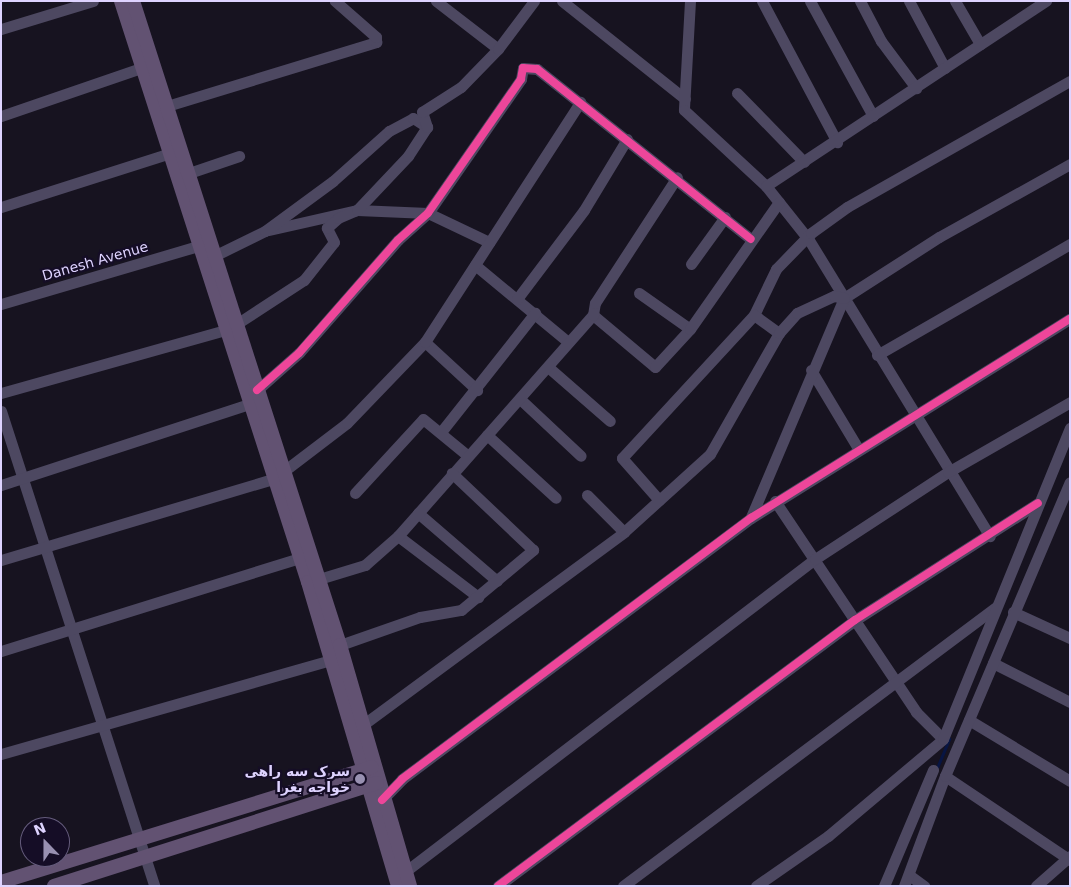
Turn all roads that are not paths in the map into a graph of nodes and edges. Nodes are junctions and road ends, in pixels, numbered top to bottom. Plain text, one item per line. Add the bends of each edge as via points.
1 (93, 1) edge
2 (121, 1) edge
3 (133, 1) edge
4 (335, 1) edge
5 (436, 1) edge
6 (534, 1) edge
7 (562, 1) edge
8 (690, 1) edge
9 (762, 1) edge
10 (810, 1) edge
11 (860, 1) edge
12 (909, 1) edge
13 (955, 1) edge
14 (1046, 1) edge
15 (1, 29) edge
16 (980, 44) junction
17 (498, 49) junction
18 (141, 68) junction
19 (945, 68) junction
20 (1070, 81) edge
21 (916, 88) junction
22 (737, 93) dead end
23 (685, 99) junction
24 (580, 102) junction
25 (167, 106) junction
26 (1, 116) edge
27 (873, 116) junction
28 (427, 128) junction
29 (627, 139) junction
30 (837, 142) junction
31 (170, 153) junction
32 (239, 156) dead end
33 (804, 162) junction
34 (1070, 164) edge
35 (189, 173) junction
36 (677, 177) junction
37 (766, 186) junction
38 (778, 202) junction
39 (1, 207) edge
40 (357, 210) junction
41 (428, 214) junction
42 (725, 217) junction
43 (265, 231) junction
44 (752, 238) junction
45 (810, 240) junction
46 (489, 242) junction
47 (1070, 244) edge
48 (198, 246) junction
49 (214, 256) junction
50 (691, 264) dead end
51 (475, 265) junction
52 (640, 293) dead end
53 (844, 298) junction
54 (517, 299) junction
55 (1, 304) edge
56 (535, 313) junction
57 (593, 315) junction
58 (754, 315) junction
59 (1070, 319) edge
60 (230, 327) junction
61 (690, 329) junction
62 (779, 333) junction
63 (425, 342) junction
64 (568, 342) junction
65 (877, 355) junction
66 (548, 367) junction
67 (812, 370) junction
68 (257, 390) junction
69 (477, 390) junction
70 (1, 393) edge
71 (520, 399) junction
72 (1070, 402) edge
73 (250, 404) junction
74 (1, 410) edge
75 (916, 416) junction
76 (610, 421) dead end
77 (1070, 428) edge
78 (440, 432) junction
79 (487, 435) junction
80 (859, 450) junction
81 (468, 456) junction
82 (581, 456) dead end
83 (948, 472) junction
84 (452, 473) junction
85 (278, 475) junction
86 (22, 478) junction
87 (1070, 482) edge
88 (1, 485) edge
89 (355, 493) dead end
90 (587, 496) dead end
91 (556, 498) dead end
92 (659, 500) junction
93 (775, 501) junction
94 (1038, 503) junction
95 (418, 512) junction
96 (751, 518) junction
97 (624, 532) junction
98 (398, 536) junction
99 (990, 536) junction
100 (45, 546) junction
101 (299, 558) junction
102 (816, 558) junction
103 (1, 560) edge
104 (319, 579) junction
105 (496, 581) junction
106 (478, 597) junction
107 (998, 605) junction
108 (1013, 612) junction
109 (855, 620) junction
110 (72, 628) junction
111 (1070, 638) edge
112 (340, 645) junction
113 (1, 651) edge
114 (330, 660) junction
115 (993, 663) junction
116 (897, 681) junction
117 (1070, 702) edge
118 (969, 720) junction
119 (102, 722) junction
120 (364, 724) junction
121 (944, 739) junction
122 (1, 754) edge
123 (370, 767) junction
124 (933, 770) dead end
125 (945, 776) junction
126 (1070, 781) edge
127 (373, 784) junction
128 (382, 800) junction
129 (139, 839) junction
130 (145, 857) junction
131 (1069, 858) edge
132 (406, 871) junction
133 (909, 875) junction
134 (1, 882) edge
135 (54, 886) edge
136 (154, 886) edge
137 (398, 886) edge
138 (410, 886) edge
139 (498, 886) edge
140 (624, 886) edge
141 (756, 886) edge
142 (884, 886) edge
143 (904, 886) edge
144 (924, 886) edge
145 (1036, 886) edge

1 - 15 street
2 - 18 main road
3 - 25 main road
4 - 25 street via 376,37 376,42
5 - 17 street
6 - 17 street
7 - 23 street
8 - 23 street
9 - 30 street
10 - 27 street
11 - 21 street via 881,41
12 - 19 street
13 - 16 street
14 - 16 street
16 - 19 street
17 - 28 street via 461,87 422,112
18 - 26 street
18 - 31 main road
19 - 21 street
20 - 45 street via 847,207 811,233
21 - 27 street
22 - 33 street
23 - 37 street via 684,110
24 - 29 street
24 - 41 street via 537,69 524,68 522,79
24 - 46 street
25 - 35 main road
27 - 30 street
28 - 40 street
28 - 43 street via 414,118 389,131 333,181
29 - 36 street
29 - 54 street via 584,210
30 - 33 street
31 - 39 street
31 - 48 main road
32 - 35 street
33 - 37 street
34 - 53 street via 939,237
35 - 49 main road
36 - 42 street
36 - 57 street via 595,303
37 - 38 street
38 - 44 street
38 - 45 street
40 - 41 street
40 - 43 street
40 - 60 street via 338,218 327,228 334,242 304,280
41 - 46 street
41 - 68 street via 398,240 299,353
42 - 44 street
42 - 50 street
43 - 49 street
44 - 61 street
45 - 53 street
45 - 58 street via 776,269
46 - 51 street
47 - 65 street
48 - 55 street, Danesh Avenue
48 - 60 main road
49 - 60 main road
51 - 54 street
51 - 63 street
52 - 61 street
53 - 62 street via 834,296 797,312
53 - 65 street
53 - 67 street
54 - 56 street
56 - 64 street
56 - 69 street
57 - 61 street via 655,367
57 - 64 street
58 - 62 street
58 - 92 street via 622,458
59 - 75 street
60 - 68 main road
60 - 70 street
60 - 73 main road
62 - 92 street via 710,454
63 - 69 street
63 - 85 street via 347,423
64 - 66 street
65 - 75 street
66 - 71 street
66 - 76 street
67 - 80 street
67 - 96 street
68 - 85 main road
69 - 78 street
71 - 79 street
71 - 82 street
72 - 83 street
73 - 85 main road
73 - 86 street
74 - 86 street
75 - 80 street
75 - 83 street
77 - 94 street
78 - 81 street
78 - 89 street via 426,419 419,420
79 - 81 street
79 - 91 street
80 - 93 street
81 - 84 street
83 - 99 street
83 - 102 street
84 - 95 street
84 - 105 street via 534,548
85 - 100 street
85 - 101 main road
85 - 104 main road
86 - 88 street
86 - 100 street
87 - 108 street
90 - 97 street
92 - 97 street
93 - 96 street
93 - 102 street
94 - 99 street
94 - 107 street
95 - 98 street
95 - 105 street
96 - 128 street via 402,779
97 - 120 street
98 - 104 street via 365,564
98 - 106 street
99 - 109 street
100 - 103 street
100 - 110 street
101 - 110 street
101 - 114 main road
102 - 109 street
102 - 132 street
104 - 112 main road
105 - 106 street
106 - 112 street via 461,610 420,617
107 - 116 street
107 - 121 street
108 - 111 street
108 - 115 street
109 - 116 street
109 - 139 street
110 - 113 street
110 - 119 street
112 - 120 main road
114 - 119 street
114 - 123 main road
115 - 117 street
115 - 118 street
116 - 121 street via 916,712
116 - 140 street
118 - 125 street
118 - 126 street
119 - 122 street
119 - 129 street
120 - 123 main road
121 - 141 street via 828,836
123 - 127 main road
123 - 129 main road
124 - 142 street
125 - 131 street
125 - 133 street
127 - 128 main road
127 - 130 main road
127 - 137 main road
128 - 132 main road
129 - 130 street
129 - 134 main road
130 - 135 main road
130 - 136 street
131 - 145 street
132 - 138 main road
133 - 143 street
133 - 144 street

